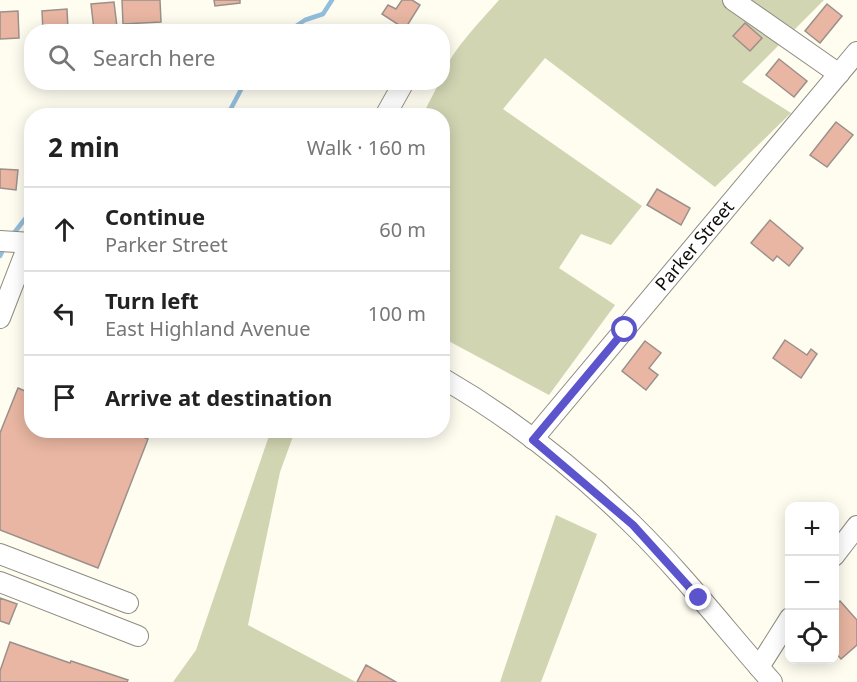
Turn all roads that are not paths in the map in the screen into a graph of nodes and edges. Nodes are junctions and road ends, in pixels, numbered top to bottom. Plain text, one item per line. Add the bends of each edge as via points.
1 (733, 0) edge
2 (857, 52) edge
3 (839, 74) junction
4 (400, 90) edge
5 (390, 108) edge
6 (0, 241) edge
7 (24, 243) edge
8 (24, 258) edge
9 (0, 318) edge
10 (450, 383) edge
11 (533, 440) junction
12 (857, 526) edge
13 (839, 549) edge
14 (0, 554) edge
15 (0, 582) edge
16 (128, 603) dead end
17 (785, 628) edge
18 (138, 636) dead end
19 (765, 675) edge

1 - 3 street
2 - 3 street, Parker Street
3 - 11 street, Parker Street
4 - 5 street
6 - 7 street
8 - 9 street
10 - 11 street via 497,411
11 - 19 street via 633,525
12 - 13 street
14 - 16 street
15 - 18 street
17 - 19 street

